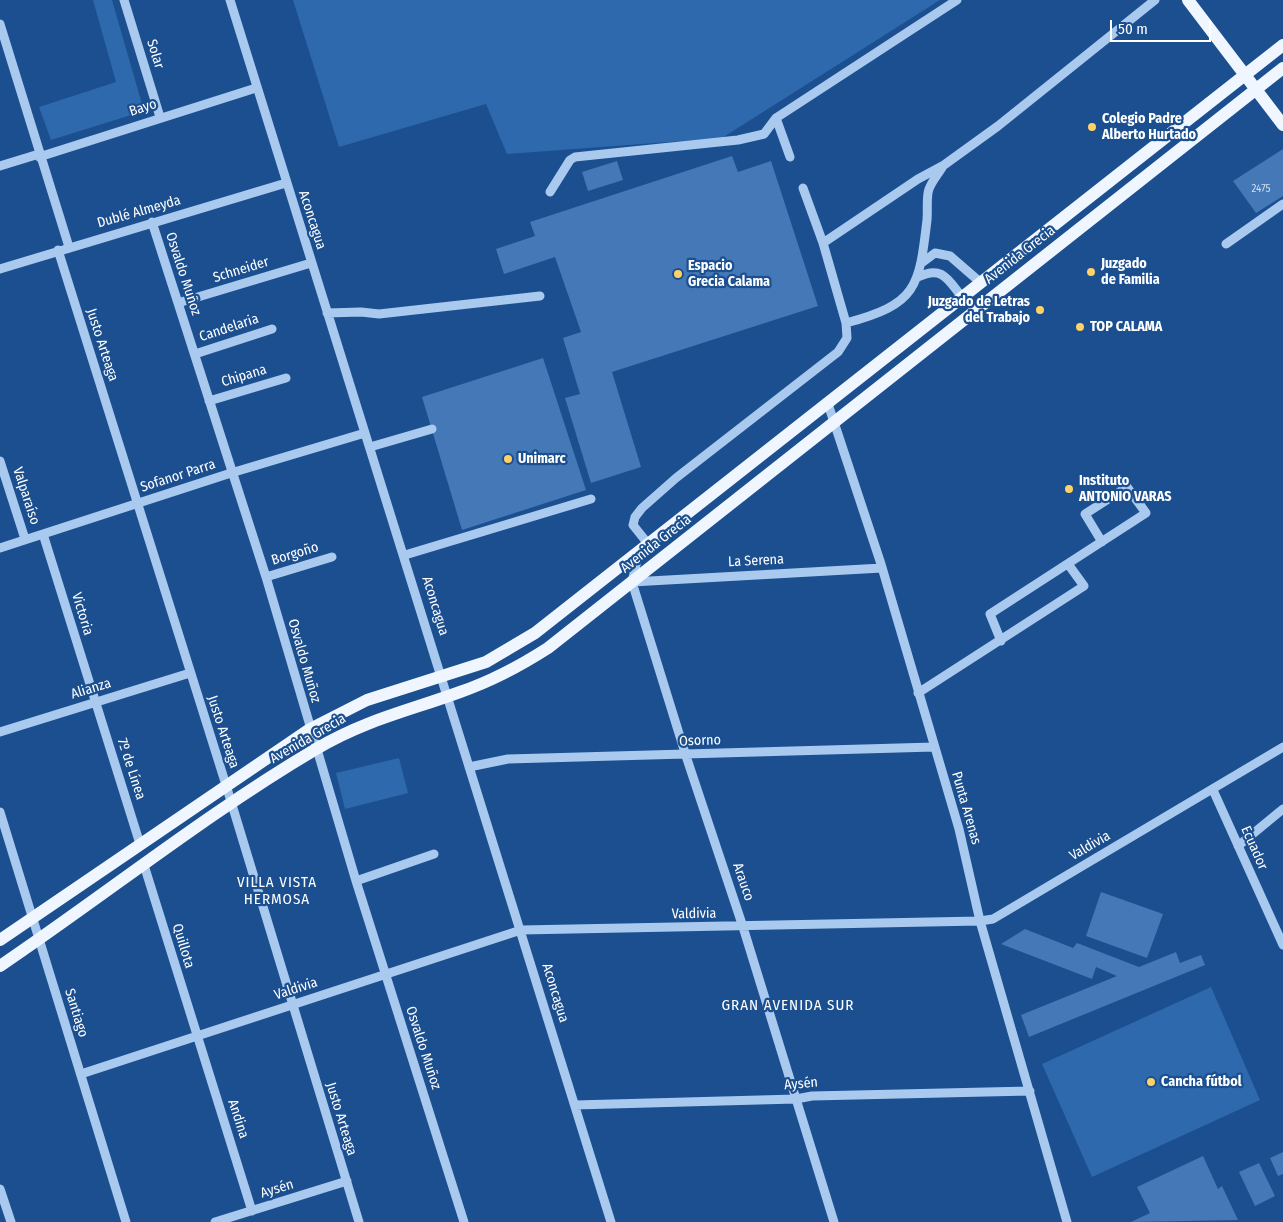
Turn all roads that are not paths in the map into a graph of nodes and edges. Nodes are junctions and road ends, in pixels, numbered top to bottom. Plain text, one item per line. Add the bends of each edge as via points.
1 (124, 0) edge
2 (230, 0) edge
3 (956, 0) edge
4 (1156, 0) edge
5 (1188, 0) edge
6 (0, 24) edge
7 (1283, 45) edge
8 (1283, 68) edge
9 (1244, 74) junction
10 (256, 88) junction
11 (1255, 89) junction
12 (160, 117) junction
13 (776, 118) junction
14 (1283, 125) edge
15 (39, 155) junction
16 (790, 157) dead end
17 (944, 165) junction
18 (0, 166) edge
19 (286, 183) junction
20 (803, 188) dead end
21 (550, 192) dead end
22 (1283, 204) edge
23 (152, 222) junction
24 (823, 243) junction
25 (1226, 244) dead end
26 (69, 247) junction
27 (58, 250) junction
28 (922, 262) junction
29 (311, 263) junction
30 (0, 269) edge
31 (918, 277) junction
32 (980, 282) junction
33 (540, 296) dead end
34 (962, 297) junction
35 (178, 303) junction
36 (327, 314) junction
37 (846, 323) junction
38 (272, 329) dead end
39 (195, 354) junction
40 (286, 378) dead end
41 (209, 401) junction
42 (828, 404) junction
43 (835, 421) junction
44 (432, 429) dead end
45 (365, 433) junction
46 (370, 448) junction
47 (0, 461) edge
48 (231, 473) junction
49 (591, 499) dead end
50 (138, 504) junction
51 (43, 534) junction
52 (25, 540) junction
53 (1102, 542) junction
54 (0, 548) edge
55 (644, 548) junction
56 (405, 556) junction
57 (332, 557) dead end
58 (1068, 564) junction
59 (882, 568) junction
60 (266, 577) junction
61 (632, 582) junction
62 (1001, 641) junction
63 (190, 674) junction
64 (443, 677) junction
65 (918, 693) junction
66 (448, 696) junction
67 (95, 702) junction
68 (310, 728) junction
69 (0, 732) edge
70 (934, 747) junction
71 (1283, 747) edge
72 (316, 749) junction
73 (686, 756) junction
74 (469, 767) junction
75 (226, 785) junction
76 (1213, 790) junction
77 (232, 804) junction
78 (1283, 809) edge
79 (0, 812) edge
80 (140, 844) junction
81 (1238, 846) junction
82 (434, 854) dead end
83 (144, 865) junction
84 (356, 881) junction
85 (32, 918) junction
86 (980, 921) junction
87 (744, 927) junction
88 (521, 930) junction
89 (0, 940) edge
90 (39, 940) junction
91 (1283, 945) edge
92 (0, 966) edge
93 (385, 975) junction
94 (291, 1005) junction
95 (197, 1036) junction
96 (81, 1074) junction
97 (1030, 1091) junction
98 (796, 1100) junction
99 (576, 1105) junction
100 (347, 1182) junction
101 (0, 1189) edge
102 (252, 1211) junction
103 (239, 1218) edge
104 (11, 1222) edge
105 (126, 1222) edge
106 (215, 1222) edge
107 (359, 1222) edge
108 (464, 1222) edge
109 (611, 1222) edge
110 (834, 1222) edge
111 (1067, 1222) edge

1 - 12 street, Solar
2 - 10 street, Aconcagua
3 - 13 street
4 - 17 street
5 - 9 main road
6 - 15 street
7 - 9 main road, Avenida Grecia
8 - 11 main road, Avenida Grecia
9 - 11 main road
9 - 32 main road, Avenida Grecia
10 - 12 street, Bayo
10 - 19 street, Aconcagua
11 - 14 main road
11 - 43 main road, Avenida Grecia
12 - 15 street, Bayo
13 - 16 street
13 - 21 street via 764,134 738,140 576,157 570,160
15 - 18 street, Bayo
15 - 26 street
17 - 24 street
17 - 28 street via 928,190
19 - 23 street, Dublé Almeyda
19 - 29 street, Aconcagua
20 - 24 street
22 - 25 street
23 - 26 street, Dublé Almeyda
23 - 35 street, Osvaldo Muñoz
24 - 37 street
26 - 27 street, Dublé Almeyda
27 - 30 street, Dublé Almeyda
27 - 50 street, Justo Arteaga
28 - 31 street
28 - 32 street via 935,253 950,256
29 - 35 street, Schneider
29 - 36 street, Aconcagua
31 - 34 street via 938,272
31 - 37 street via 908,292 890,306
32 - 34 main road, Avenida Grecia
33 - 36 street via 379,314
34 - 42 main road, Avenida Grecia
35 - 39 street, Osvaldo Muñoz
36 - 45 street, Aconcagua
37 - 55 street via 847,338 838,352 642,508 633,525
38 - 39 street, Candelaria
39 - 41 street, Osvaldo Muñoz
40 - 41 street, Chipana
41 - 48 street, Osvaldo Muñoz
42 - 43 street, Punta Arenas
42 - 55 main road, Avenida Grecia
43 - 59 street, Punta Arenas
43 - 61 main road, Avenida Grecia
44 - 46 street
45 - 46 street, Aconcagua
45 - 48 street, Sofanor Parra
46 - 56 street, Aconcagua
47 - 52 street, Valparaíso
48 - 50 street, Sofanor Parra
48 - 60 street, Osvaldo Muñoz
49 - 56 street
50 - 51 street, Sofanor Parra
50 - 63 street, Justo Arteaga
51 - 52 street, Sofanor Parra
51 - 67 street, Victoria
52 - 54 street, Sofanor Parra
53 - 53 street via 1085,514 1127,486 1146,512
53 - 58 street
55 - 61 street
55 - 64 main road, Avenida Grecia via 511,649 486,662
56 - 64 street, Aconcagua
57 - 60 street, Borgoño
58 - 62 street via 990,614
58 - 62 street via 1084,586
59 - 61 street, La Serena
59 - 65 street, Punta Arenas
60 - 68 street, Osvaldo Muñoz
61 - 66 main road, Avenida Grecia via 548,648 518,667
61 - 73 street, Arauco
62 - 65 street
63 - 67 street, Alianza
63 - 75 street, Justo Arteaga
64 - 66 street, Aconcagua
64 - 68 main road, Avenida Grecia via 367,700
65 - 70 street, Punta Arenas
66 - 72 main road, Avenida Grecia via 373,720
66 - 74 street, Aconcagua
67 - 69 street, Alianza
67 - 80 street, 7º de Línea
68 - 72 street, Osvaldo Muñoz
68 - 75 main road, Avenida Grecia
70 - 73 street, Osorno
70 - 86 street, Punta Arenas via 959,829
71 - 76 street, Valdivia
72 - 77 main road, Avenida Grecia
72 - 84 street, Osvaldo Muñoz
73 - 74 street, Osorno via 508,759
73 - 87 street, Arauco
74 - 88 street, Aconcagua
75 - 77 street, Justo Arteaga
75 - 80 main road, Avenida Grecia
76 - 81 street, Ecuador
76 - 86 street, Valdivia via 993,919
77 - 83 main road, Avenida Grecia
77 - 94 street, Justo Arteaga
78 - 81 street
79 - 85 street, Santiago
80 - 85 main road, Avenida Grecia
81 - 91 street, Ecuador
82 - 84 street
83 - 90 main road, Avenida Grecia
83 - 95 street, Quillota
84 - 93 street, Osvaldo Muñoz
85 - 89 main road, Avenida Grecia
85 - 90 street, Santiago
86 - 87 street, Valdivia
86 - 97 street, Punta Arenas
87 - 88 street, Valdivia
87 - 98 street, Arauco
88 - 93 street, Valdivia
88 - 99 street, Aconcagua
90 - 92 main road, Avenida Grecia
90 - 96 street, Santiago
93 - 94 street, Valdivia
93 - 108 street, Osvaldo Muñoz
94 - 95 street, Valdivia
94 - 100 street, Justo Arteaga
95 - 96 street, Valdivia
95 - 102 street, Andina
96 - 105 street, Santiago
97 - 98 street, Aysén via 812,1096
97 - 111 street, Punta Arenas
98 - 99 street, Aysén
98 - 110 street, Arauco
99 - 109 street, Aconcagua
100 - 102 street, Aysén
100 - 107 street, Justo Arteaga
101 - 104 street
102 - 103 street, Aysén
103 - 106 street, Aysén

